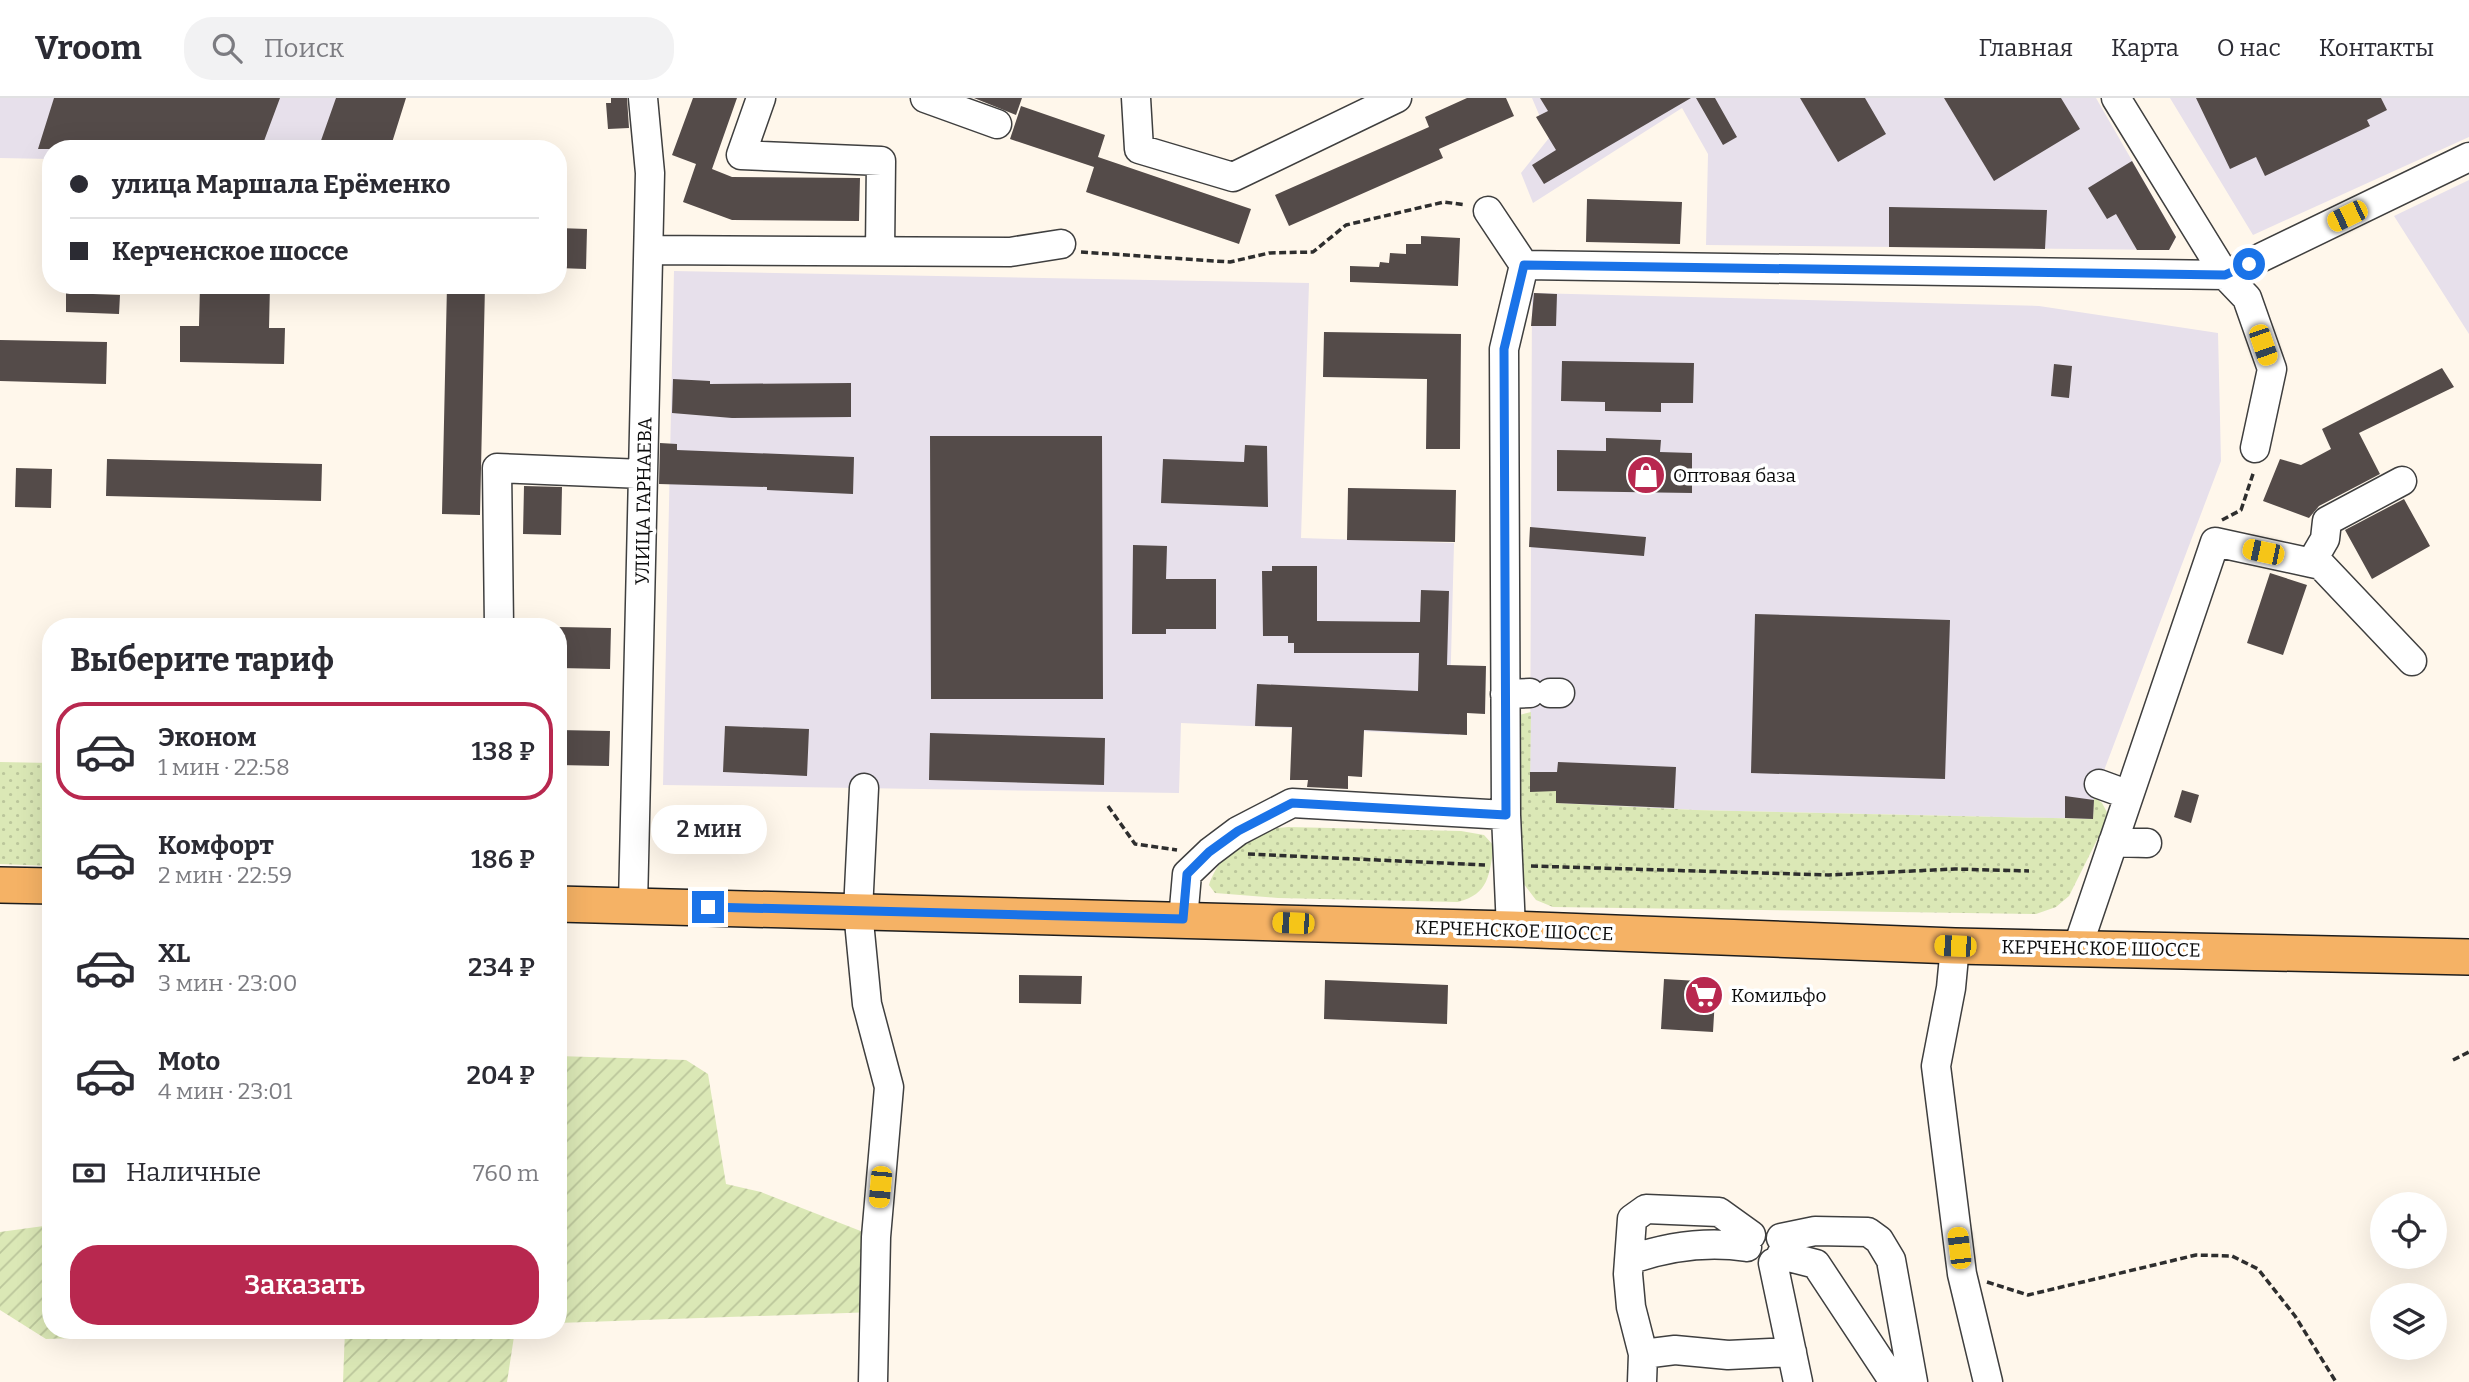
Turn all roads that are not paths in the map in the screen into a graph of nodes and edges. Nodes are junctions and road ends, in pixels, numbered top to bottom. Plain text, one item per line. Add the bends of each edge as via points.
1 (643, 98) edge
2 (761, 98) edge
3 (925, 98) edge
4 (1136, 98) edge
5 (1397, 98) edge
6 (2116, 98) edge
7 (997, 124) dead end
8 (2469, 157) edge
9 (1488, 211) road end
10 (1067, 248) road end
11 (649, 250) junction
12 (880, 251) junction
13 (1524, 265) junction
14 (2225, 275) junction
15 (2255, 448) road end
16 (643, 474) junction
17 (2402, 481) dead end
18 (2311, 563) junction
19 (499, 618) edge
20 (2412, 661) dead end
21 (2099, 784) dead end
22 (864, 788) dead end
23 (2129, 796) junction
24 (1506, 815) junction
25 (2113, 842) junction
26 (2147, 843) dead end
27 (0, 885) edge
28 (42, 886) edge
29 (567, 904) edge
30 (633, 905) junction
31 (858, 911) junction
32 (1183, 919) junction
33 (1511, 929) junction
34 (1955, 946) junction
35 (2078, 946) junction
36 (2469, 957) edge
37 (1749, 1241) junction
38 (1778, 1252) junction
39 (1629, 1260) junction
40 (1792, 1352) junction
41 (1643, 1354) junction
42 (873, 1382) edge
43 (1642, 1382) edge
44 (1798, 1382) edge
45 (1894, 1382) edge
46 (1913, 1382) edge
47 (1988, 1382) edge

1 - 11 street, УЛИЦА ГАРНАЕВА via 650,173
2 - 12 street via 741,155 881,161
3 - 7 street
4 - 5 street via 1139,149 1233,177
6 - 14 street
8 - 14 street
9 - 13 street
10 - 12 street
11 - 12 street
11 - 16 street, УЛИЦА ГАРНАЕВА
13 - 14 street
13 - 24 street via 1504,349 1536,693
14 - 15 street via 2247,298 2272,369
16 - 19 street via 497,468
16 - 30 street, УЛИЦА ГАРНАЕВА
17 - 18 street via 2327,521 2325,539
18 - 20 street via 2320,565
18 - 23 street via 2215,542
21 - 23 street
22 - 31 street
23 - 25 street
24 - 32 street via 1292,803 1238,831 1187,874
24 - 33 street
25 - 26 street
25 - 35 street
27 - 28 main road
29 - 30 main road, КЕРЧЕНСКОЕ ШОССЕ
30 - 31 main road, КЕРЧЕНСКОЕ ШОССЕ
31 - 32 main road, КЕРЧЕНСКОЕ ШОССЕ
31 - 42 street via 867,1004 889,1087 876,1237
32 - 33 main road, КЕРЧЕНСКОЕ ШОССЕ
33 - 34 main road, КЕРЧЕНСКОЕ ШОССЕ
34 - 35 main road, КЕРЧЕНСКОЕ ШОССЕ
34 - 47 street via 1936,1066 1962,1274
35 - 36 main road, КЕРЧЕНСКОЕ ШОССЕ
37 - 38 street via 1756,1262
37 - 39 street via 1650,1252
37 - 39 street via 1720,1212 1646,1209 1632,1219
38 - 40 street
38 - 45 street via 1816,1264
38 - 46 street via 1815,1231 1868,1232 1879,1240 1891,1260
39 - 41 street via 1631,1307
40 - 41 street via 1728,1355 1675,1350
40 - 44 street
41 - 43 street

